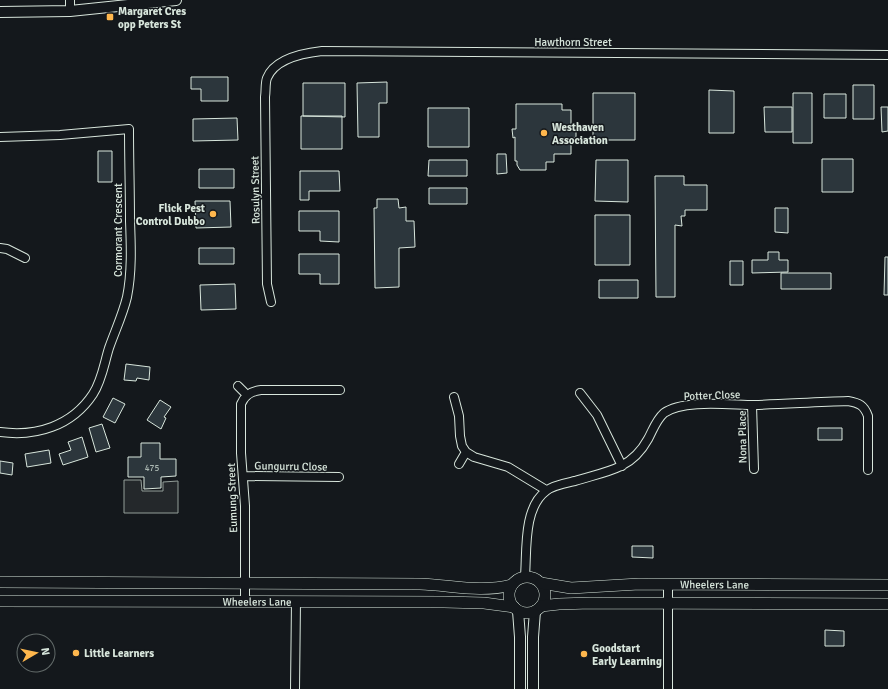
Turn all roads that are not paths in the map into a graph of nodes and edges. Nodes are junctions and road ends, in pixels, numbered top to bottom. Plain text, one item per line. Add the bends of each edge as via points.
1 (70, 0) edge
2 (176, 0) edge
3 (70, 11) junction
4 (0, 12) edge
5 (888, 55) edge
6 (267, 78) joint
7 (0, 137) edge
8 (0, 248) edge
9 (25, 258) dead end
10 (271, 302) dead end
11 (238, 386) dead end
12 (340, 390) dead end
13 (580, 393) dead end
14 (247, 395) junction
15 (454, 397) dead end
16 (752, 405) junction
17 (0, 432) edge
18 (466, 452) junction
19 (459, 464) dead end
20 (622, 466) junction
21 (754, 469) dead end
22 (868, 470) dead end
23 (244, 476) junction
24 (339, 477) dead end
25 (546, 490) junction
26 (525, 576) junction
27 (0, 582) edge
28 (245, 582) junction
29 (541, 582) junction
30 (668, 584) junction
31 (512, 585) junction
32 (888, 585) edge
33 (0, 601) edge
34 (245, 601) junction
35 (296, 601) junction
36 (668, 603) junction
37 (888, 604) edge
38 (516, 609) junction
39 (538, 609) junction
40 (295, 689) edge
41 (520, 689) edge
42 (533, 689) edge
43 (668, 689) edge

1 - 3 street
2 - 3 street
3 - 4 street
5 - 6 street, Hawthorn Street via 322,51 309,52 283,61
6 - 10 street, Rosulyn Street via 267,284
7 - 17 street, Cormorant Crescent via 129,129 131,255 127,298 94,394 81,410 68,420 52,427 16,434
8 - 9 street
11 - 14 street
12 - 14 street via 261,390
13 - 20 street via 597,415
14 - 23 street, Eumung Street via 241,404 241,453
15 - 18 street via 462,446
16 - 20 street, Potter Close via 695,405 664,413 643,448
16 - 21 street, Nona Place
16 - 22 street, Potter Close via 848,401 859,403 865,408 868,416
18 - 19 street
18 - 25 street via 474,457 508,467
20 - 25 street, Potter Close
23 - 24 street, Gungurru Close
23 - 28 street, Eumung Street
25 - 26 street via 532,510
26 - 29 main road
26 - 31 main road
27 - 28 main road, Wheelers Lane
28 - 31 main road, Wheelers Lane via 420,584 482,589
28 - 34 street, Eumung Street
29 - 30 main road, Wheelers Lane via 571,588
29 - 39 main road via 545,592 544,602
30 - 32 main road, Wheelers Lane
30 - 36 street
31 - 38 main road via 509,597
33 - 34 main road, Wheelers Lane
34 - 35 main road, Wheelers Lane
35 - 38 main road, Wheelers Lane via 469,602
35 - 40 street
36 - 37 main road, Wheelers Lane
36 - 39 main road, Wheelers Lane via 574,603
36 - 43 street
38 - 39 main road via 524,613
38 - 41 street via 520,637
39 - 42 street via 533,637

